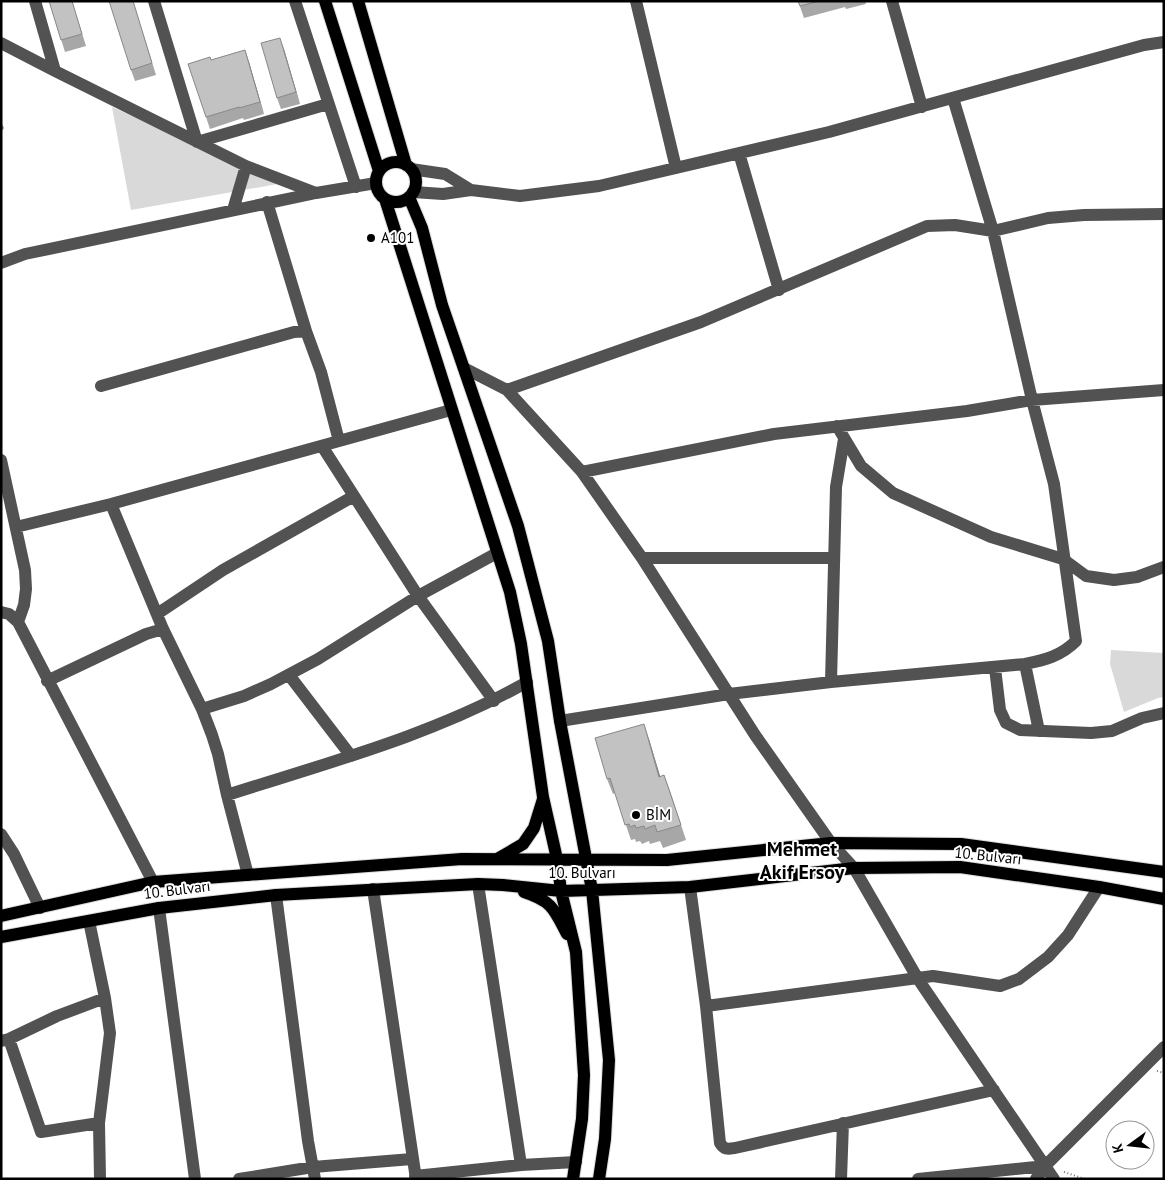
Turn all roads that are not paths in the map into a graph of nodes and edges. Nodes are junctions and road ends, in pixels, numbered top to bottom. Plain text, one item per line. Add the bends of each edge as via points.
1 (34, 1) edge
2 (154, 1) edge
3 (295, 1) edge
4 (325, 1) edge
5 (358, 1) edge
6 (636, 1) edge
7 (892, 1) edge
8 (1164, 42) edge
9 (1, 43) edge
10 (55, 72) junction
11 (953, 98) junction
12 (328, 104) junction
13 (922, 107) junction
14 (197, 142) junction
15 (738, 153) junction
16 (246, 166) junction
17 (409, 167) junction
18 (676, 168) junction
19 (377, 177) junction
20 (356, 187) junction
21 (471, 190) junction
22 (316, 193) junction
23 (411, 195) junction
24 (385, 199) junction
25 (267, 202) junction
26 (233, 210) junction
27 (1164, 214) edge
28 (993, 232) junction
29 (1, 263) edge
30 (779, 290) junction
31 (306, 331) junction
32 (464, 368) junction
33 (101, 386) dead end
34 (507, 390) junction
35 (1164, 390) edge
36 (1032, 400) junction
37 (451, 410) junction
38 (837, 426) junction
39 (844, 439) junction
40 (339, 441) junction
41 (322, 446) junction
42 (1, 460) edge
43 (582, 472) junction
44 (354, 496) junction
45 (111, 504) junction
46 (7, 512) edge
47 (16, 527) junction
48 (497, 553) junction
49 (642, 558) junction
50 (834, 558) junction
51 (1065, 560) junction
52 (1164, 567) edge
53 (418, 596) junction
54 (1, 612) edge
55 (158, 614) junction
56 (18, 622) junction
57 (163, 629) junction
58 (1025, 664) junction
59 (995, 668) junction
60 (289, 675) junction
61 (47, 681) junction
62 (527, 682) junction
63 (831, 682) junction
64 (729, 694) junction
65 (494, 701) junction
66 (202, 709) junction
67 (1164, 713) edge
68 (560, 721) junction
69 (1039, 731) junction
70 (350, 756) junction
71 (227, 795) junction
72 (544, 797) junction
73 (1, 834) edge
74 (832, 843) junction
75 (586, 858) junction
76 (499, 859) junction
77 (557, 859) junction
78 (854, 868) junction
79 (1164, 872) edge
80 (248, 875) junction
81 (154, 882) junction
82 (478, 884) junction
83 (503, 885) junction
84 (690, 887) junction
85 (1099, 887) junction
86 (373, 889) junction
87 (592, 890) junction
88 (561, 891) junction
89 (276, 895) junction
90 (1164, 899) edge
91 (40, 908) junction
92 (159, 908) junction
93 (1, 916) edge
94 (89, 920) junction
95 (1, 937) edge
96 (576, 952) junction
97 (918, 979) junction
98 (105, 998) junction
99 (706, 1006) junction
100 (5, 1040) edge
101 (1164, 1047) edge
102 (994, 1090) junction
103 (99, 1122) junction
104 (843, 1123) junction
105 (412, 1160) junction
106 (576, 1162) junction
107 (521, 1165) junction
108 (1045, 1166) junction
109 (314, 1173) edge
110 (416, 1177) edge
111 (100, 1179) edge
112 (195, 1179) edge
113 (239, 1179) edge
114 (573, 1179) edge
115 (599, 1179) edge
116 (841, 1179) edge
117 (918, 1179) edge
118 (1036, 1179) edge
119 (1054, 1179) edge

1 - 10 street
2 - 14 street
3 - 12 street
4 - 19 main road
5 - 17 main road
6 - 18 street
7 - 13 street
8 - 11 street
9 - 10 street
10 - 14 street
11 - 13 street
11 - 28 street
12 - 14 street
12 - 20 street
13 - 15 street
14 - 16 street
15 - 18 street
15 - 30 street
16 - 22 street
16 - 26 street
17 - 19 main road via 394,162 383,166
17 - 21 street via 445,174
17 - 23 main road via 416,180
18 - 21 street via 599,186 520,196
19 - 20 street
19 - 24 main road via 380,195
20 - 22 street
21 - 23 street
22 - 25 street
23 - 24 main road via 397,202
23 - 32 main road via 442,305
24 - 37 main road
25 - 26 street
25 - 31 street
26 - 29 street via 25,254
27 - 28 street via 1084,214 1048,218
28 - 30 street via 955,225 927,226
28 - 36 street
30 - 34 street via 701,322
31 - 33 street
31 - 40 street via 321,372
32 - 34 street
32 - 68 main road via 518,526 548,641
34 - 43 street
35 - 36 street
36 - 38 street
36 - 51 street via 1054,484
37 - 40 street
37 - 48 main road
38 - 39 street
38 - 43 street via 774,434
39 - 50 street via 836,487
39 - 51 street via 861,466 893,492 991,537
40 - 41 street
41 - 44 street
41 - 45 street
42 - 46 street
43 - 49 street
44 - 53 street
44 - 55 street via 223,570
45 - 47 street
45 - 55 street
46 - 47 street
47 - 56 street via 26,589
48 - 53 street
48 - 62 main road via 510,592
49 - 50 street
49 - 64 street
50 - 63 street
51 - 52 street via 1086,576 1114,580 1137,577
51 - 58 street via 1076,641 1066,651 1049,659
53 - 60 street
53 - 65 street
54 - 56 street
55 - 57 street
56 - 61 street
57 - 61 street
57 - 66 street
58 - 59 street
58 - 69 street
59 - 63 street
59 - 69 street via 1000,710 1006,722 1020,730
60 - 66 street via 244,696
60 - 70 street
61 - 81 street
62 - 65 street
62 - 72 main road
63 - 64 street
64 - 68 street
64 - 74 street via 754,735
65 - 70 street
66 - 71 street via 218,754
67 - 69 street via 1142,718 1112,732
68 - 75 main road
70 - 71 street
71 - 80 street
72 - 76 main road via 534,828 523,844
72 - 77 main road
73 - 91 street
74 - 75 main road, 10. Bulvarı via 667,860
74 - 78 street
74 - 79 main road, 10. Bulvarı via 961,844
75 - 77 main road, 10. Bulvarı
75 - 87 main road
76 - 77 main road, 10. Bulvarı
76 - 80 main road, 10. Bulvarı
77 - 88 main road
78 - 84 main road, 10. Bulvarı
78 - 85 main road, 10. Bulvarı via 960,867
78 - 97 street
80 - 81 main road, 10. Bulvarı
81 - 91 main road, 10. Bulvarı
82 - 83 main road, 10. Bulvarı
82 - 86 main road, 10. Bulvarı
82 - 107 street
83 - 88 main road, 10. Bulvarı
83 - 96 main road via 541,898 555,910
84 - 87 main road, 10. Bulvarı
84 - 99 street
85 - 90 main road, 10. Bulvarı
85 - 97 street via 1068,935 1048,957 1019,978 1000,986 933,976
86 - 89 main road, 10. Bulvarı
86 - 105 street
87 - 88 main road, 10. Bulvarı
87 - 115 main road via 609,1060 605,1139
88 - 96 main road
89 - 92 main road, 10. Bulvarı
89 - 109 street
91 - 93 main road, 10. Bulvarı
92 - 94 main road, 10. Bulvarı
92 - 112 street
94 - 95 main road, 10. Bulvarı
94 - 98 street
96 - 106 main road via 584,1075
97 - 99 street
97 - 102 street
98 - 100 street
98 - 103 street via 110,1033
99 - 104 street via 723,1148
100 - 103 street via 41,1132
101 - 108 street
102 - 104 street
102 - 108 street
103 - 111 street
104 - 116 street
105 - 109 street
105 - 110 street
106 - 107 street
106 - 114 main road
107 - 110 street
108 - 117 street
108 - 118 street
108 - 119 street
109 - 113 street

